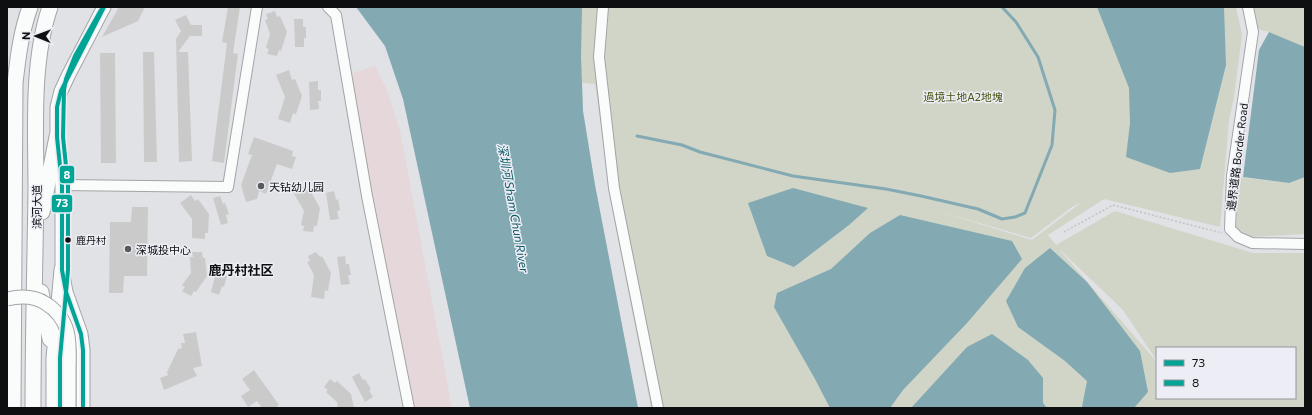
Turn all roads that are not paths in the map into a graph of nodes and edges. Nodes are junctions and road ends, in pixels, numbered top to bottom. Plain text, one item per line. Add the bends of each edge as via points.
1 (30, 7) edge
2 (50, 7) edge
3 (96, 7) edge
4 (104, 7) edge
5 (257, 7) edge
6 (328, 7) edge
7 (603, 7) edge
8 (1248, 7) edge
9 (57, 107) junction
10 (57, 137) junction
11 (62, 185) junction
12 (35, 241) junction
13 (1305, 244) edge
14 (35, 262) junction
15 (62, 270) junction
16 (7, 299) edge
17 (54, 358) junction
18 (13, 408) edge
19 (33, 408) edge
20 (54, 408) edge
21 (69, 408) edge
22 (82, 408) edge
23 (409, 408) edge
24 (658, 408) edge

1 - 18 highway, 滨河大道 via 19,51 15,83
2 - 12 highway, 滨河大道 via 44,31 36,106
3 - 9 main road via 64,68 58,89
4 - 9 main road via 61,91
5 - 11 street via 228,187
6 - 23 street via 336,15 367,196
7 - 24 street via 599,57 614,188
8 - 13 street, 邊界道路 Border Road via 1253,32 1232,176 1230,229 1238,238 1252,243
9 - 10 main road
10 - 11 main road
10 - 12 highway
11 - 15 main road
12 - 14 highway, 滨河大道
14 - 17 highway
14 - 19 highway, 滨河大道
15 - 17 highway
15 - 22 main road via 66,292 81,334
16 - 21 main road, bridge via 33,298 51,307 64,322 70,341
17 - 20 highway

